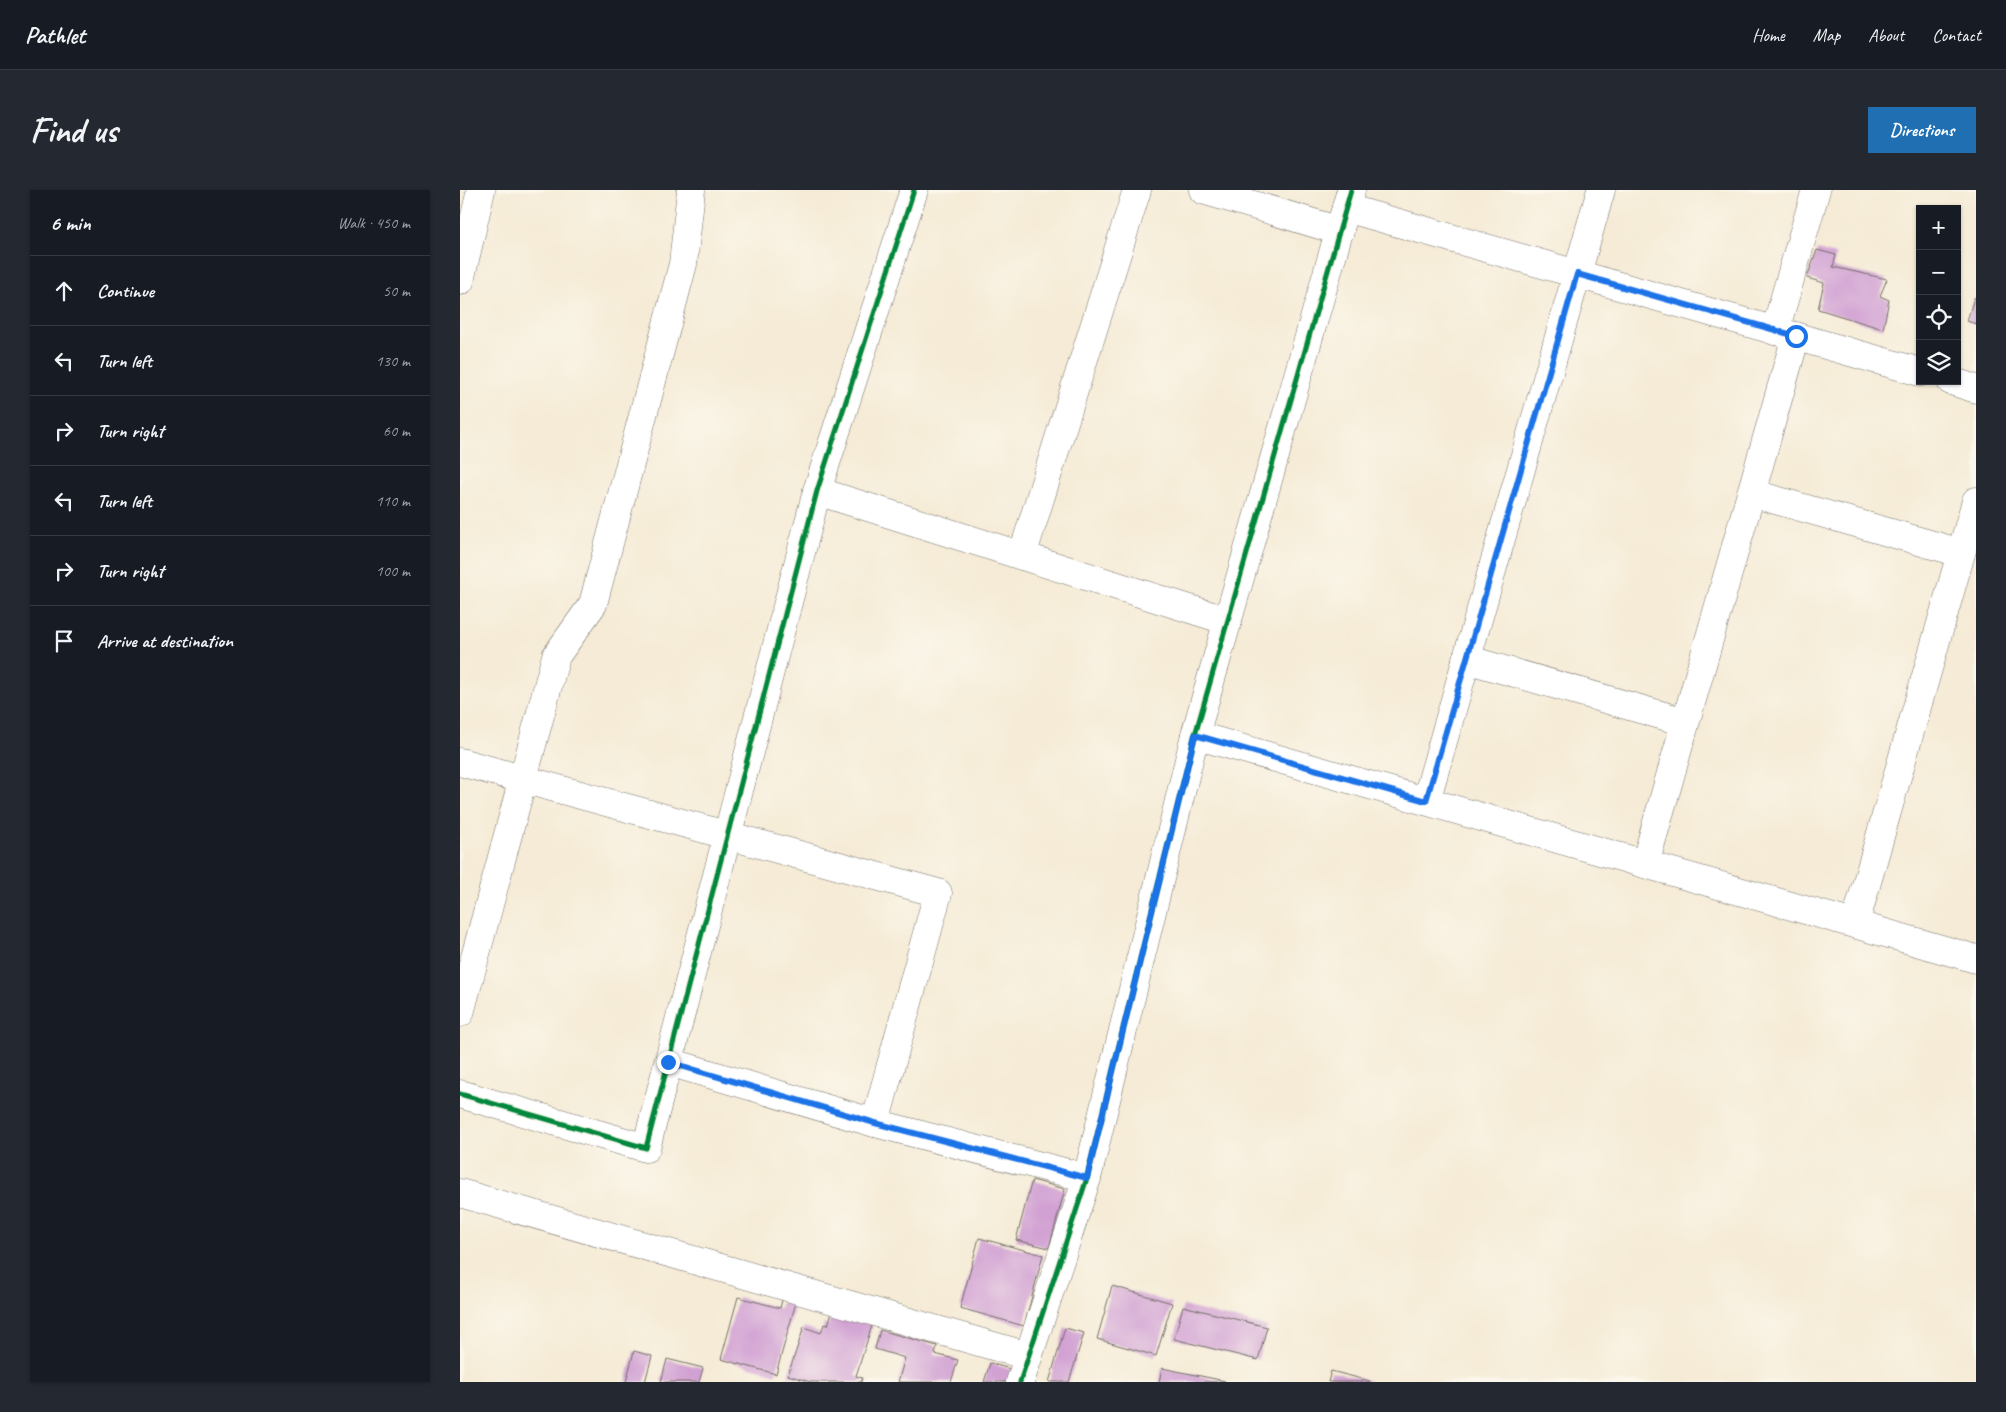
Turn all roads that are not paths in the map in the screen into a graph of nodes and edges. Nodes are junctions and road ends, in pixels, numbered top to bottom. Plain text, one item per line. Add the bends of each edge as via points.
1 (482, 190) edge
2 (691, 190) edge
3 (914, 190) edge
4 (1137, 190) edge
5 (1203, 190) edge
6 (1600, 190) edge
7 (1816, 190) edge
8 (1346, 210) edge
9 (1577, 274) junction
10 (460, 281) edge
11 (1785, 334) junction
12 (1916, 371) edge
13 (1961, 384) edge
14 (1976, 388) edge
15 (817, 491) junction
16 (1751, 493) junction
17 (1976, 500) edge
18 (1961, 553) junction
19 (1022, 556) junction
20 (1228, 621) junction
21 (1466, 659) junction
22 (1685, 722) junction
23 (1195, 735) junction
24 (460, 762) edge
25 (523, 780) junction
26 (1426, 801) junction
27 (728, 835) junction
28 (1645, 864) junction
29 (1855, 924) junction
30 (1976, 959) edge
31 (460, 1013) edge
32 (668, 1062) junction
33 (460, 1094) edge
34 (875, 1123) junction
35 (1087, 1178) junction
36 (460, 1193) edge
37 (1028, 1356) junction
38 (1020, 1382) edge

1 - 10 street
2 - 25 street via 683,264 593,604 556,656
3 - 15 street
4 - 19 street
5 - 8 street
6 - 9 street
7 - 11 street
8 - 9 street
8 - 20 street
9 - 11 street
9 - 21 street
11 - 12 street
11 - 16 street
13 - 14 street
15 - 19 street
15 - 27 street
16 - 18 street
16 - 22 street
17 - 18 street
18 - 29 street
19 - 20 street
20 - 23 street
21 - 22 street
21 - 26 street
22 - 28 street
23 - 26 street
23 - 35 street
24 - 25 street
25 - 27 street
25 - 31 street
26 - 28 street
27 - 32 street
27 - 34 street via 938,893
28 - 29 street
29 - 30 street
32 - 33 street via 646,1148
32 - 34 street
34 - 35 street
35 - 37 street
36 - 37 street
37 - 38 street

